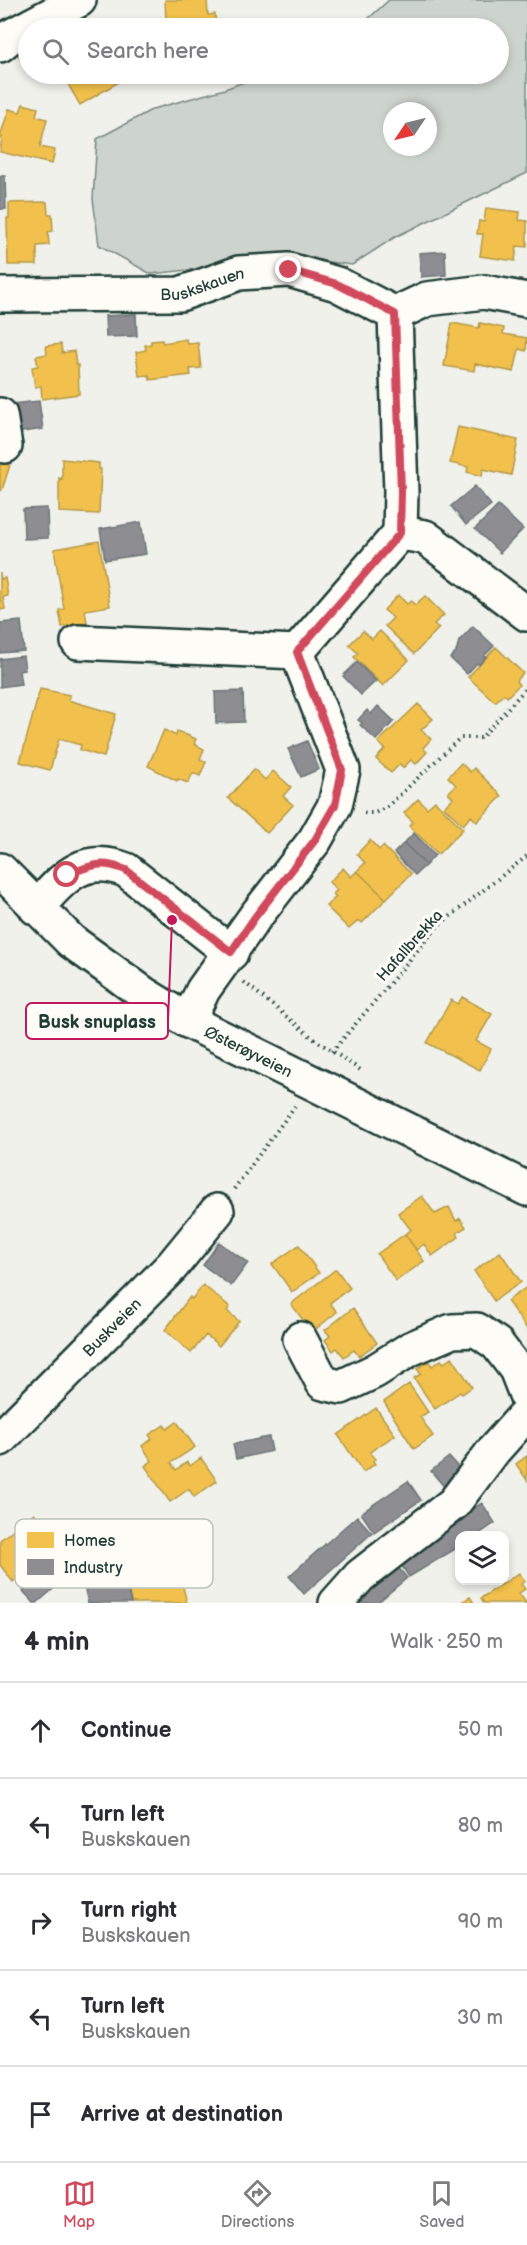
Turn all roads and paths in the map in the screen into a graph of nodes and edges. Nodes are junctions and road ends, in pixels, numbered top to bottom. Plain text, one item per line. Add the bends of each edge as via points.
1 (79, 0) edge
2 (44, 18) edge
3 (18, 32) edge
4 (0, 45) edge
5 (0, 295) edge
6 (527, 300) edge
7 (395, 314) junction
8 (400, 533) junction
9 (527, 614) edge
10 (78, 642) dead end
11 (297, 652) junction
12 (527, 687) edge
13 (335, 805) junction
14 (527, 856) edge
15 (0, 870) edge
16 (36, 908) junction
17 (226, 958) junction
18 (188, 1021) junction
19 (333, 1050) junction
20 (328, 1058) dead end
21 (368, 1075) dead end
22 (298, 1102) dead end
23 (527, 1189) edge
24 (217, 1211) joint
25 (300, 1339) dead end
26 (527, 1397) edge
27 (527, 1413) edge
28 (0, 1439) edge
29 (336, 1603) edge

1 - 2 street
3 - 4 street
5 - 7 street, Buskskauen via 180,294 239,273 289,270 337,284
6 - 7 street via 484,292 427,299
7 - 8 street
8 - 9 street via 425,537
8 - 11 street
10 - 11 street
11 - 13 street via 342,770
12 - 13 path via 481,738 460,738 387,807 375,813 357,814
13 - 17 street via 315,840
14 - 19 path, Hafallbrekka via 438,926
15 - 16 street, Østerøyveien
16 - 17 street via 67,875 90,865 109,864 126,870
16 - 18 street, Østerøyveien via 105,967
17 - 18 street via 203,990
17 - 19 path via 314,1039
18 - 23 street, Østerøyveien
19 - 20 path, Hafallbrekka
19 - 21 path
22 - 24 path
24 - 28 street, Buskveien via 171,1266
25 - 26 street via 323,1383 341,1387 452,1331 477,1330 497,1344 516,1369
27 - 29 street via 454,1503 360,1576

